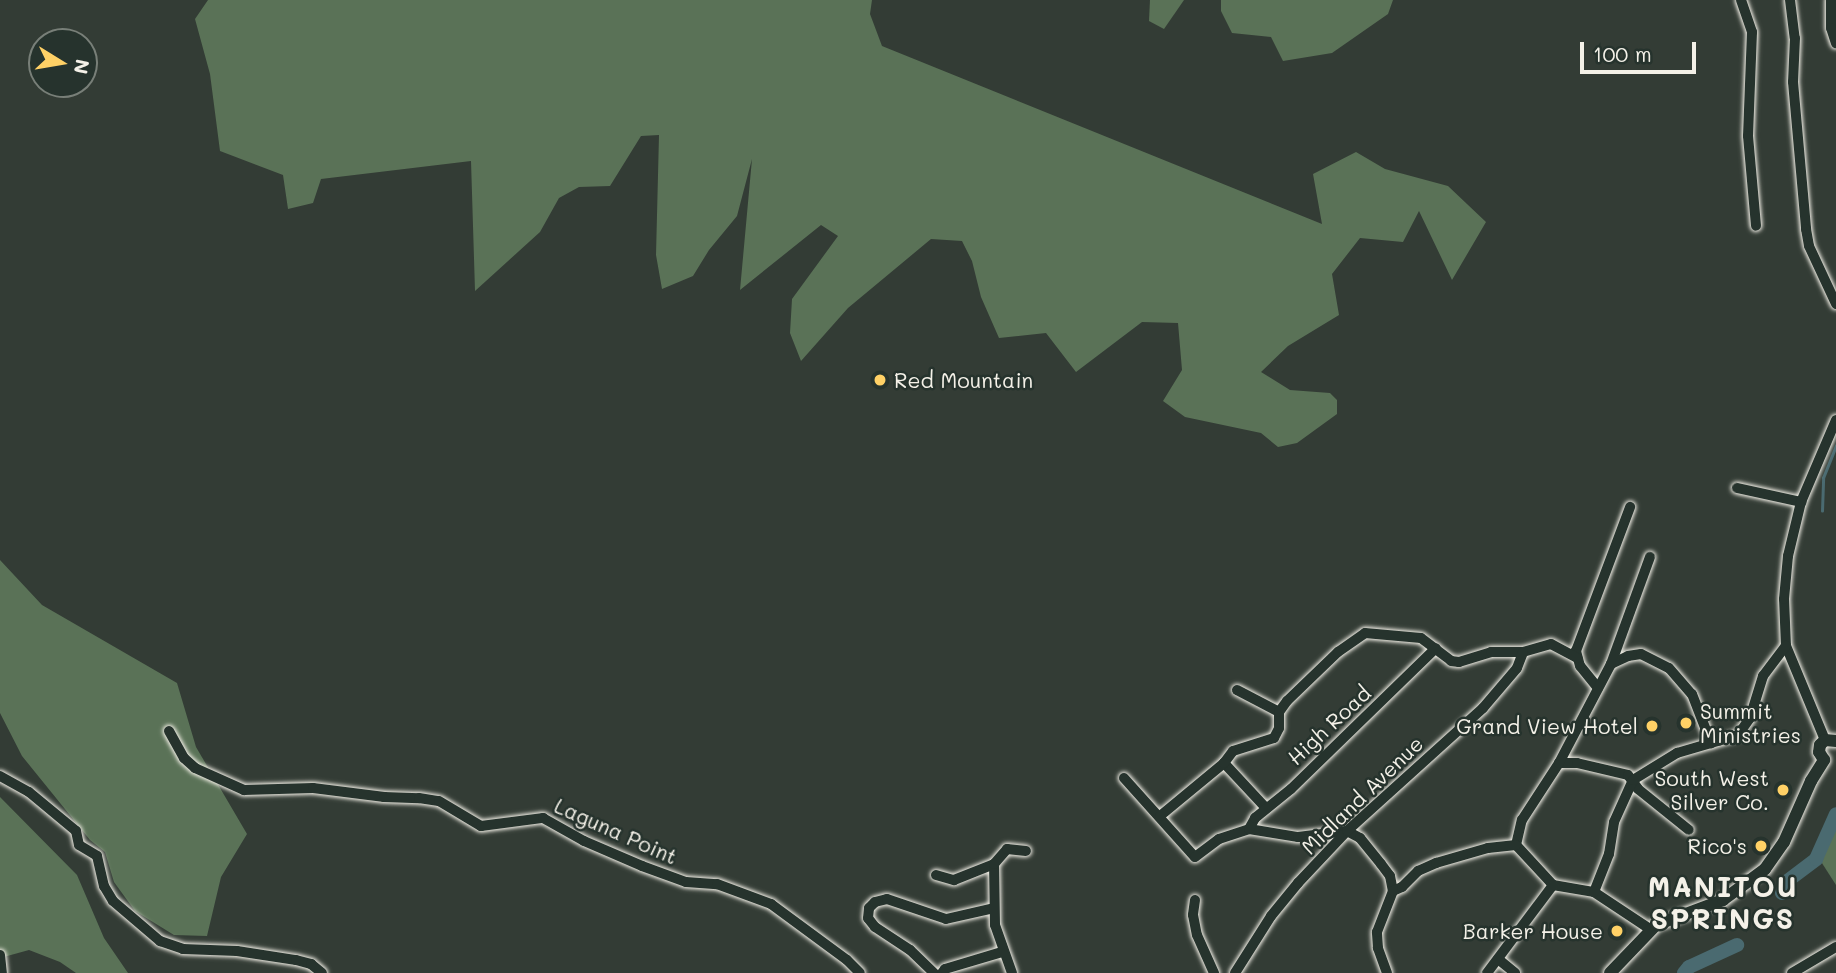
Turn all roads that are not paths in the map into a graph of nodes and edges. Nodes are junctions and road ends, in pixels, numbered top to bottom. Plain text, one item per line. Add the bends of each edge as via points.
1 (1741, 0) edge
2 (1790, 0) edge
3 (1831, 0) edge
4 (1836, 43) edge
5 (1756, 226) dead end
6 (1836, 304) edge
7 (1836, 420) edge
8 (1832, 438) edge
9 (1737, 488) dead end
10 (1801, 502) junction
11 (1630, 507) dead end
12 (1650, 557) dead end
13 (1786, 646) junction
14 (1436, 648) junction
15 (1523, 652) junction
16 (1577, 658) junction
17 (1611, 664) junction
18 (1598, 688) junction
19 (1237, 691) dead end
20 (1279, 712) junction
21 (169, 732) dead end
22 (1831, 740) edge
23 (1711, 743) junction
24 (1830, 760) edge
25 (1224, 763) junction
26 (1559, 763) junction
27 (0, 776) edge
28 (1124, 778) dead end
29 (1633, 780) junction
30 (1266, 808) junction
31 (1160, 816) junction
32 (1249, 829) junction
33 (1689, 830) dead end
34 (1347, 831) junction
35 (1516, 845) junction
36 (1026, 851) dead end
37 (993, 864) junction
38 (936, 875) dead end
39 (1552, 884) junction
40 (1394, 891) junction
41 (1594, 892) junction
42 (1195, 900) dead end
43 (994, 908) junction
44 (1650, 929) junction
45 (1836, 947) edge
46 (1002, 952) junction
47 (0, 955) edge
48 (1498, 959) junction
49 (2, 973) edge
50 (322, 973) edge
51 (860, 973) edge
52 (934, 973) edge
53 (942, 973) edge
54 (1012, 973) edge
55 (1214, 973) edge
56 (1235, 973) edge
57 (1377, 973) edge
58 (1386, 973) edge
59 (1487, 973) edge
60 (1515, 973) edge
61 (1611, 973) edge
62 (1792, 973) edge

1 - 5 street via 1752,32 1748,136
2 - 6 street via 1796,38 1793,91 1805,229
3 - 4 street
7 - 8 street
8 - 10 street
9 - 10 street
10 - 13 street via 1786,569
11 - 16 street via 1580,632
12 - 17 street
13 - 22 street
13 - 23 street via 1759,684 1742,731 1734,738
14 - 15 street via 1459,662 1491,652
14 - 20 street via 1412,636 1370,632 1338,652
14 - 30 street, High Road
15 - 16 street via 1551,644
15 - 34 street, Midland Avenue via 1517,668 1483,708
16 - 18 street
17 - 18 street
17 - 23 street via 1641,654 1669,668 1692,694
18 - 26 street
19 - 20 street
20 - 25 street via 1274,738 1233,751
21 - 51 street, Laguna Point via 195,768 244,790 313,788 419,798 439,802 481,826 543,818 642,866 686,882 717,884 771,904
22 - 24 main road via 1819,748
23 - 29 street via 1677,752
24 - 44 main road via 1811,781 1784,842 1765,869 1723,900
25 - 30 street
25 - 31 street
26 - 29 street via 1604,768
26 - 35 street via 1522,820
27 - 50 street via 29,792 76,831 79,845 97,856 113,901 160,942 183,950 237,951 296,960
28 - 31 street
29 - 33 street
29 - 41 street via 1614,822 1609,854
30 - 32 street, High Road
31 - 32 street via 1195,857 1219,839
32 - 34 street via 1298,837
34 - 40 street via 1360,838 1381,864
34 - 56 street, Midland Avenue via 1271,916
35 - 39 street
35 - 40 street via 1436,863
36 - 37 street via 1007,849
37 - 38 street via 954,880
37 - 43 street
39 - 41 street
39 - 48 street
40 - 58 street via 1377,932
41 - 44 street
42 - 55 street via 1197,935
43 - 46 street
43 - 52 street via 946,919 887,899 869,908 868,918 875,927
44 - 61 main road
45 - 62 street
46 - 53 street
46 - 54 street
47 - 49 street
48 - 59 street
48 - 60 street
57 - 58 street

